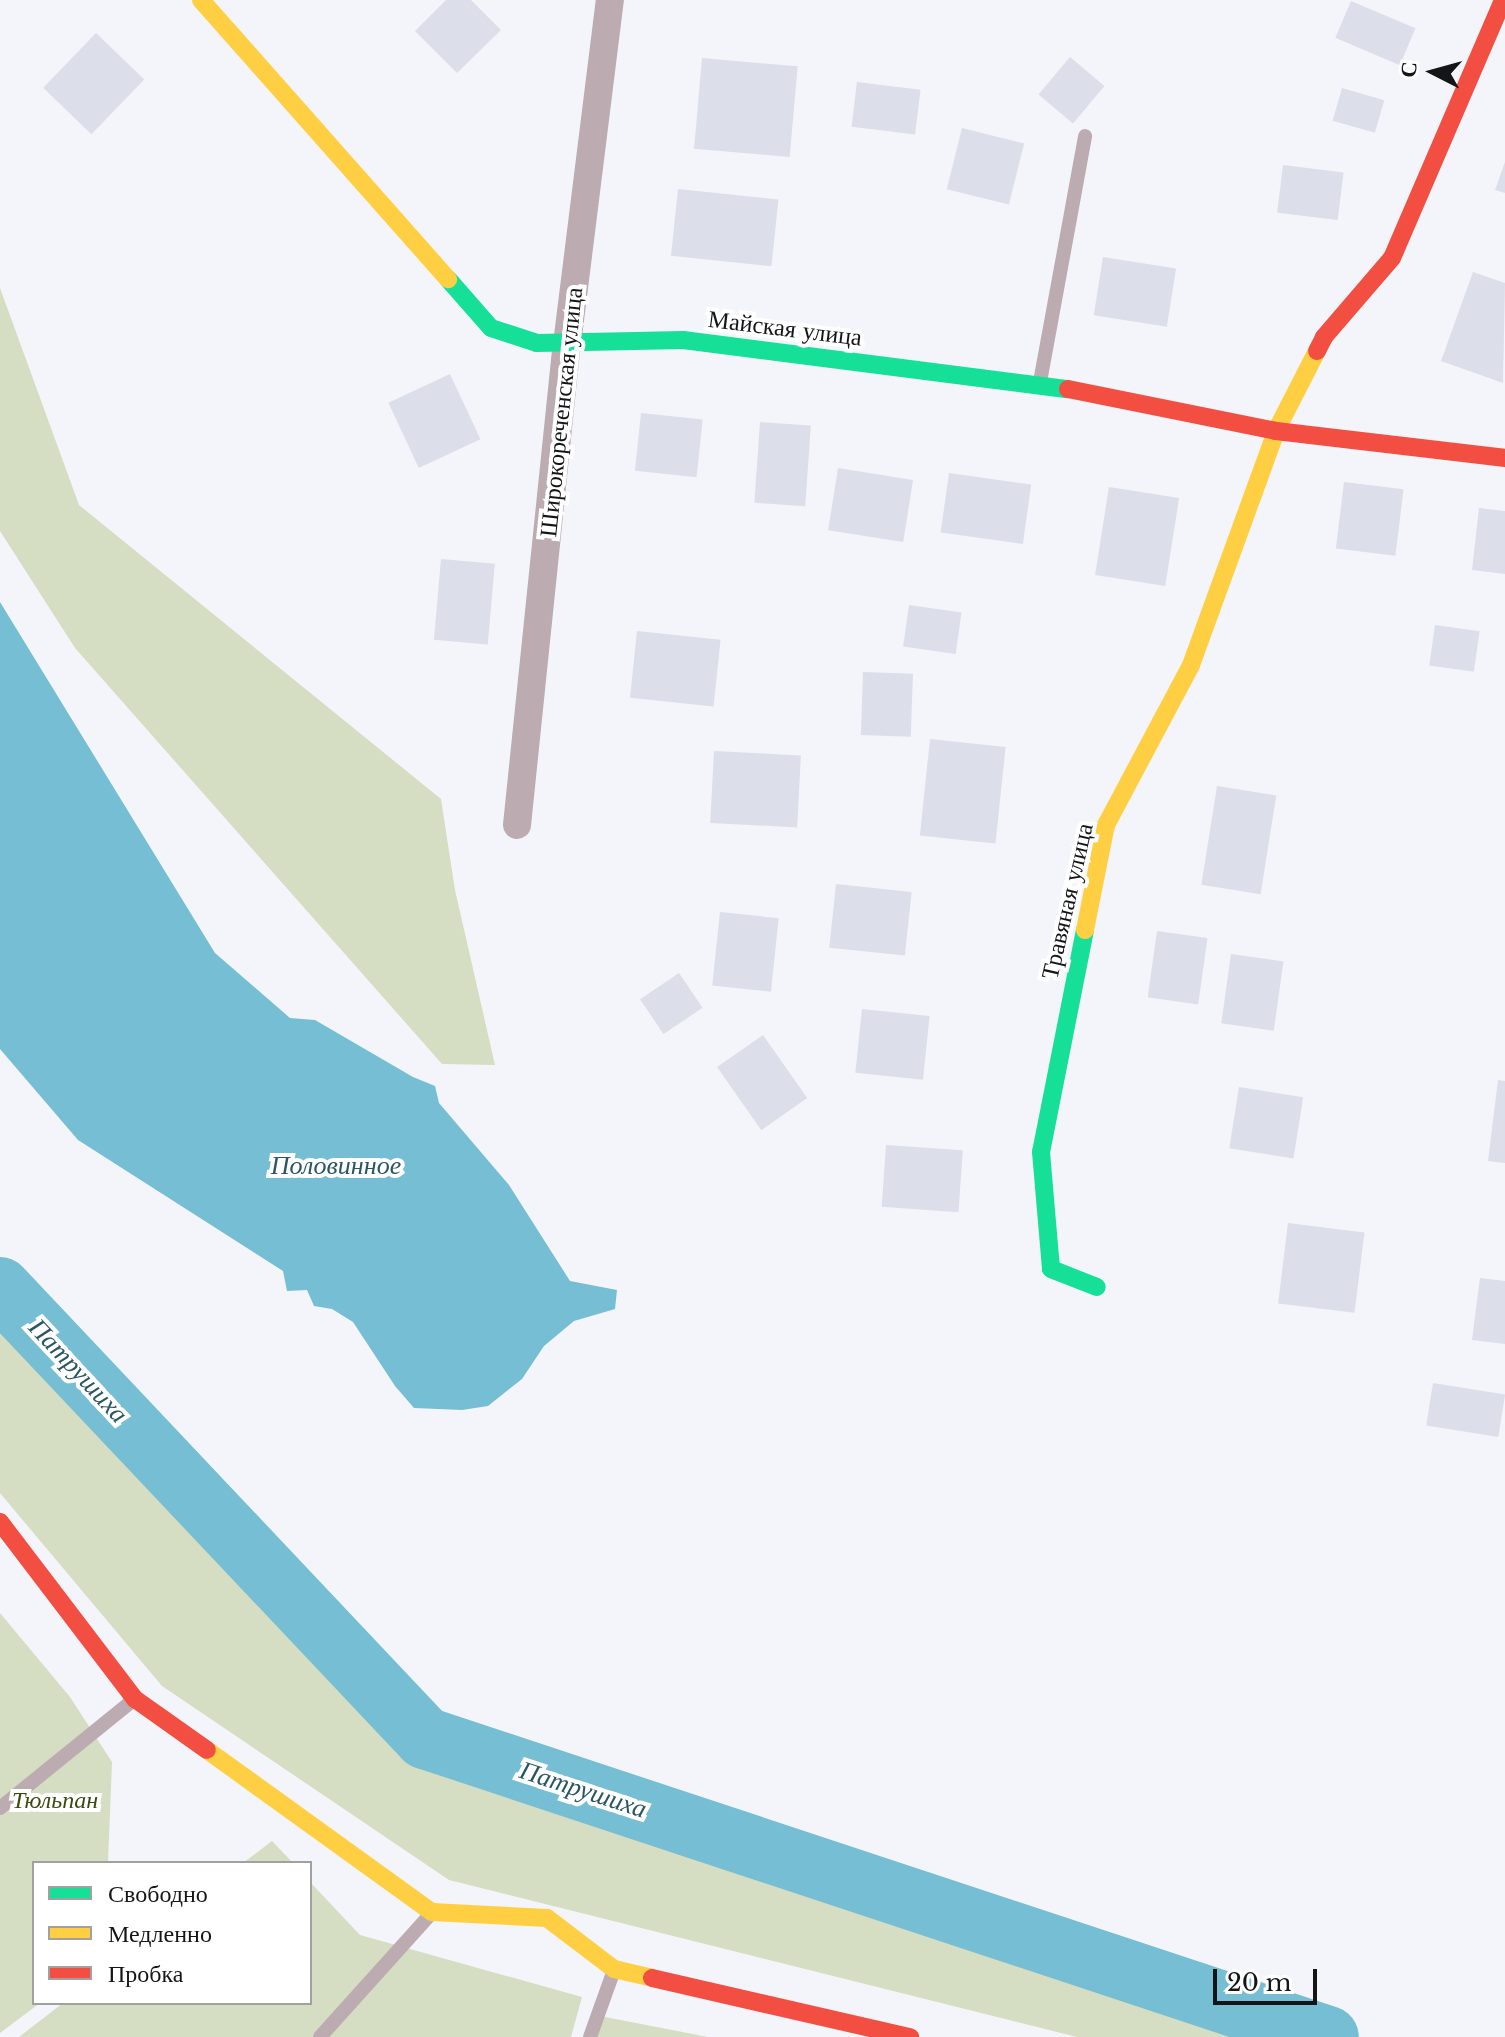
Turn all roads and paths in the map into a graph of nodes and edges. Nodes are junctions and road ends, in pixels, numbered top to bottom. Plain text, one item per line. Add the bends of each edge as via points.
1 (201, 0) edge
2 (610, 0) edge
3 (1503, 0) edge
4 (1085, 136) dead end
5 (567, 344) junction
6 (1040, 383) junction
7 (1276, 431) junction
8 (1505, 458) edge
9 (517, 825) dead end
10 (1097, 1287) dead end
11 (0, 1522) edge
12 (135, 1699) junction
13 (0, 1808) edge
14 (432, 1912) junction
15 (614, 1969) junction
16 (320, 2037) edge
17 (590, 2037) edge
18 (910, 2037) edge

1 - 5 street, Майская улица via 491,328 537,343
2 - 5 street, Широкореченская улица
3 - 7 street via 1392,258 1324,337
4 - 6 lane
5 - 6 street, Майская улица via 683,340
5 - 9 street, Широкореченская улица
6 - 7 street, Майская улица
7 - 8 street, Майская улица
7 - 10 street, Травяная улица via 1191,665 1106,825 1041,1152 1051,1269
11 - 12 street
12 - 13 lane
12 - 14 street
14 - 15 street via 547,1918
14 - 16 lane
15 - 17 lane
15 - 18 street

